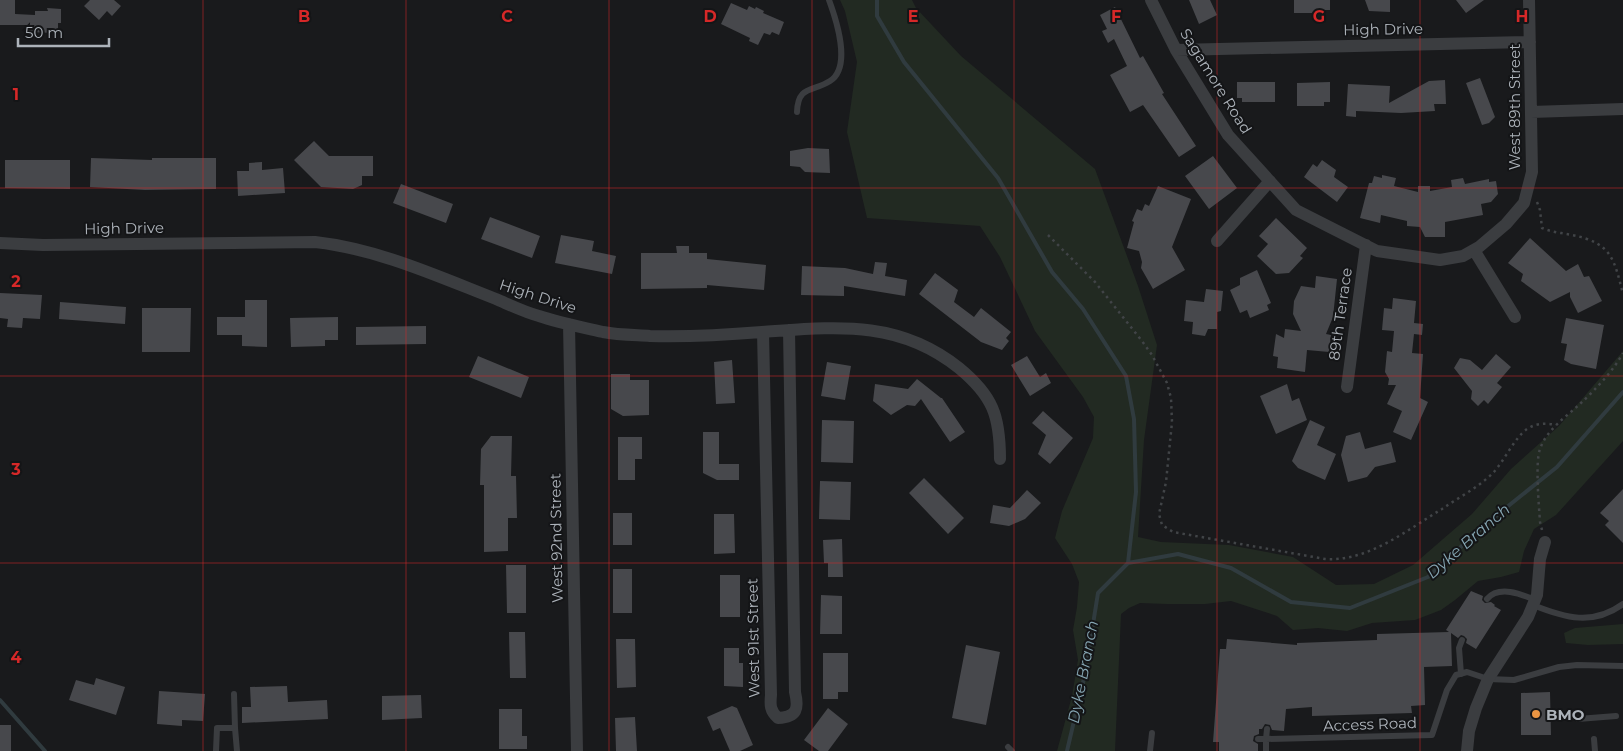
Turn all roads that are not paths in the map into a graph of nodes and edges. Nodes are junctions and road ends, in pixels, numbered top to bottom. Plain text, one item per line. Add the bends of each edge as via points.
1 (829, 0) edge
2 (1151, 0) edge
3 (1529, 0) edge
4 (1530, 42) junction
5 (1176, 50) junction
6 (1623, 109) edge
7 (796, 112) dead end
8 (1531, 112) junction
9 (1270, 181) junction
10 (1217, 241) dead end
11 (0, 243) edge
12 (1366, 245) junction
13 (1474, 250) junction
14 (1515, 317) dead end
15 (569, 324) junction
16 (789, 330) junction
17 (763, 332) junction
18 (1347, 387) dead end
19 (1000, 459) dead end
20 (1544, 537) road end
21 (1487, 599) dead end
22 (1534, 602) junction
23 (1623, 604) edge
24 (1462, 640) dead end
25 (1623, 666) edge
26 (1461, 674) junction
27 (1488, 679) junction
28 (234, 694) dead end
29 (1616, 716) dead end
30 (1578, 719) dead end
31 (235, 728) junction
32 (1267, 729) dead end
33 (1152, 732) dead end
34 (1258, 739) dead end
35 (1266, 739) junction
36 (1594, 739) dead end
37 (216, 751) edge
38 (238, 751) edge
39 (577, 751) edge
40 (1150, 751) edge
41 (1266, 751) edge
42 (1467, 751) edge
43 (1594, 751) edge

1 - 7 lane via 840,38 838,72 832,81 802,93
2 - 5 street, Sagamore Road
3 - 4 street, West 89th Street
4 - 5 street, High Drive
4 - 8 street, West 89th Street
5 - 9 street, Sagamore Road via 1228,135
6 - 8 street
8 - 13 street, West 89th Street via 1532,172 1524,203 1506,224
9 - 10 street
9 - 12 street, Sagamore Road via 1296,210
11 - 15 street, High Drive via 315,242 341,245 423,270 539,316
12 - 13 street, Sagamore Road via 1377,251 1440,260 1463,256
12 - 18 street, 89th Terrace
13 - 14 street
15 - 17 street, High Drive via 638,335 704,336
15 - 39 street, West 92nd Street
16 - 17 street, High Drive
16 - 17 street, West 91st Street via 795,692 798,703 796,711 788,718 778,718 770,705
16 - 19 street, High Drive via 851,328 880,331 943,355 967,374 987,397 998,422
20 - 22 street
21 - 22 lane via 1493,593 1504,592 1518,593
22 - 23 lane via 1561,616 1586,618 1601,616
22 - 27 street via 1528,617
24 - 26 lane via 1459,648
25 - 27 lane via 1577,665 1514,680
26 - 27 lane via 1467,672
26 - 35 lane, Access Road via 1456,675 1448,690 1432,735
27 - 42 street via 1476,708
28 - 31 lane
29 - 30 lane
31 - 37 lane via 218,728
31 - 38 lane
32 - 35 lane
33 - 40 lane
34 - 35 lane
35 - 41 lane
36 - 43 lane

